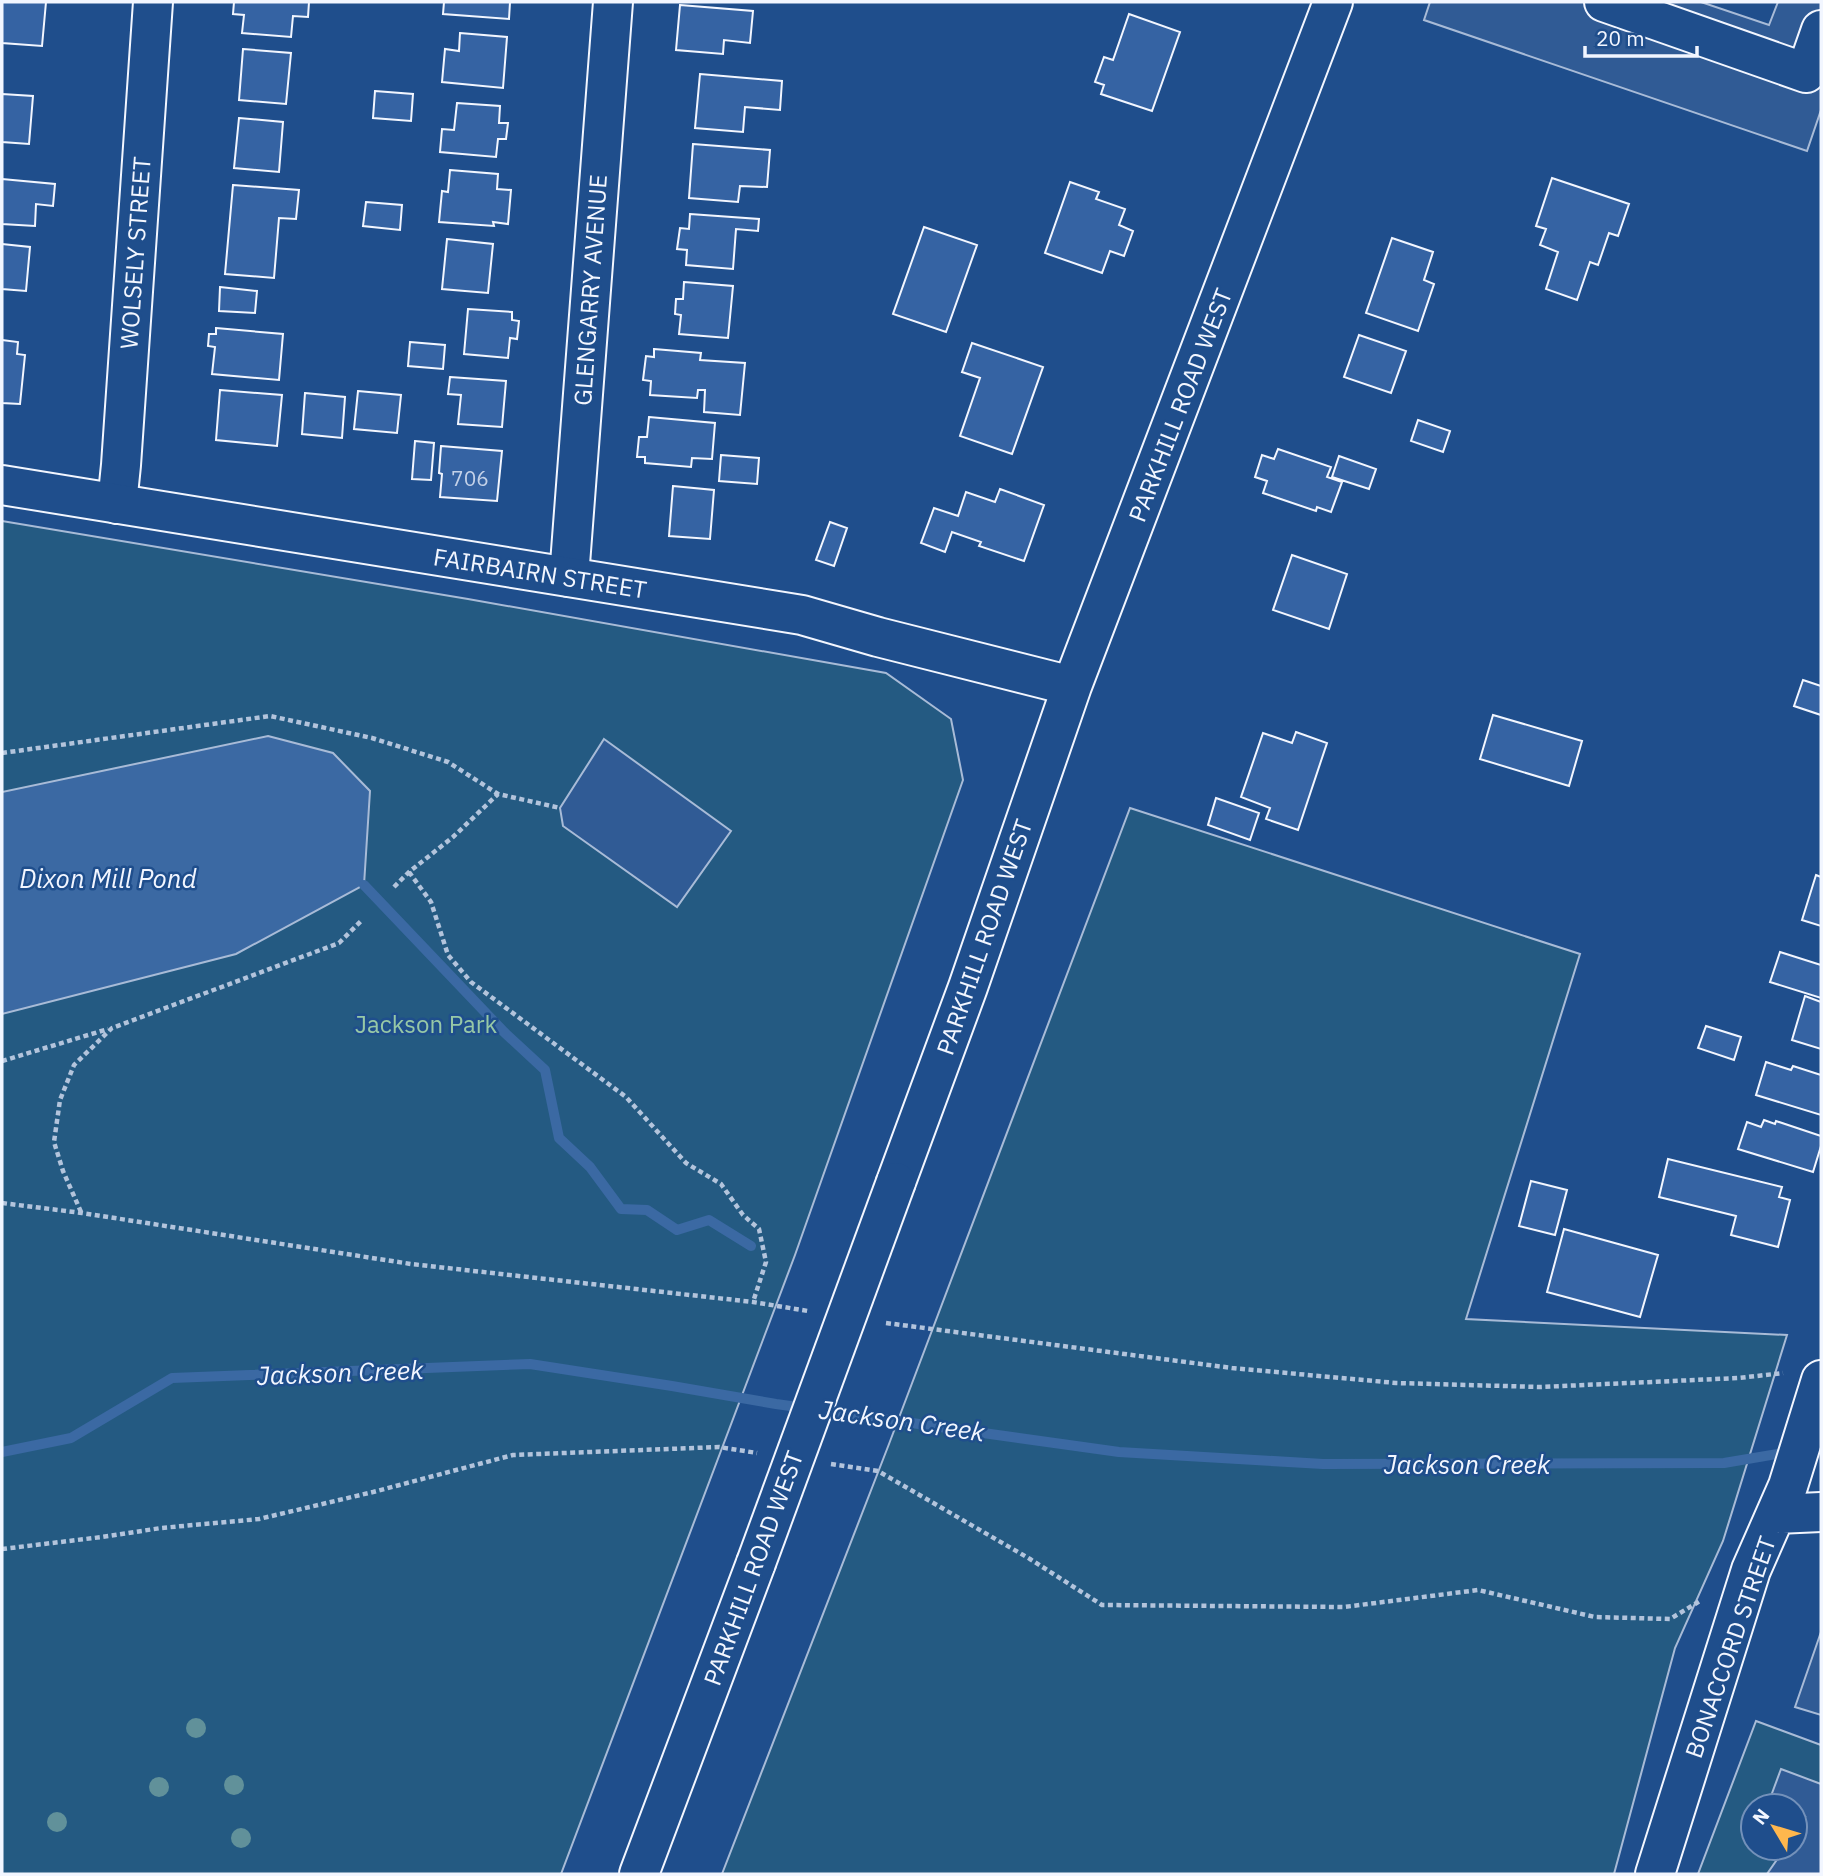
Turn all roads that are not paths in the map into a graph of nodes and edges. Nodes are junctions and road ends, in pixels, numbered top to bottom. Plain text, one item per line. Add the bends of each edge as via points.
1 (153, 2) edge
2 (612, 2) edge
3 (1333, 2) edge
4 (1604, 2) edge
5 (1821, 30) edge
6 (2, 485) edge
7 (117, 504) junction
8 (569, 578) junction
9 (1072, 686) junction
10 (1808, 1383) edge
11 (1782, 1500) junction
12 (1821, 1512) edge
13 (639, 1874) edge
14 (1655, 1874) edge

1 - 7 main road, WOLSELY STREET
2 - 8 main road, GLENGARRY AVENUE
3 - 9 main road, PARKHILL ROAD WEST
4 - 5 main road via 1806,72
6 - 7 main road, FAIRBAIRN STREET
7 - 8 main road, FAIRBAIRN STREET
8 - 9 main road, FAIRBAIRN STREET via 802,615
9 - 13 main road, PARKHILL ROAD WEST, bridge via 968,987
10 - 11 main road, BONACCORD STREET
11 - 12 main road
11 - 14 main road, BONACCORD STREET via 1751,1570

